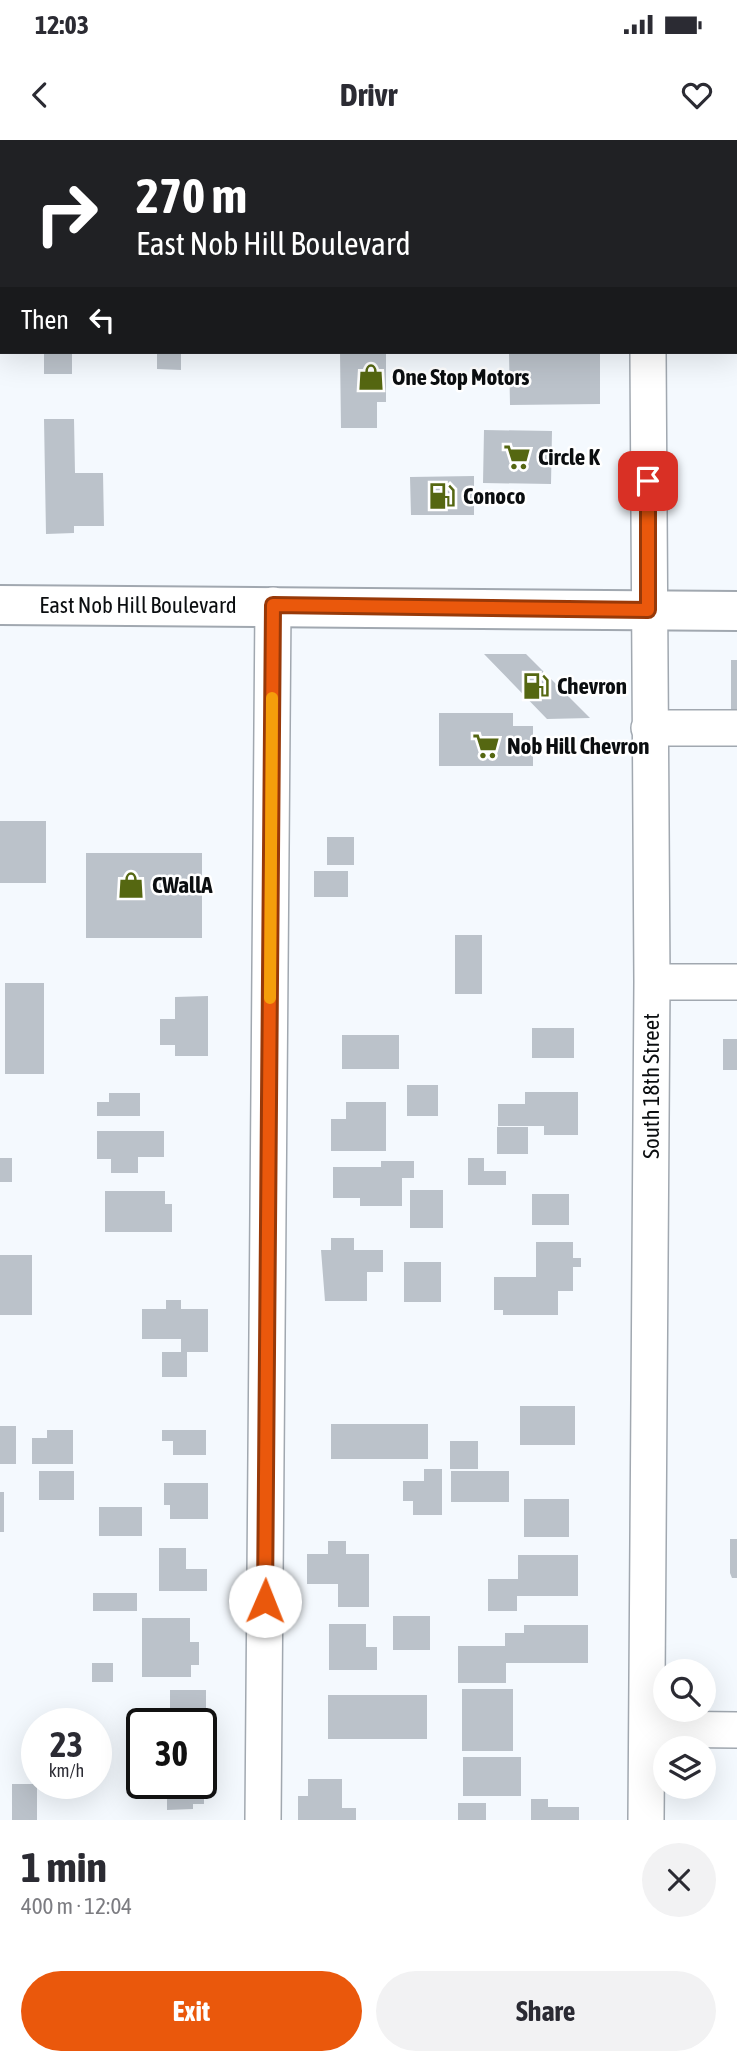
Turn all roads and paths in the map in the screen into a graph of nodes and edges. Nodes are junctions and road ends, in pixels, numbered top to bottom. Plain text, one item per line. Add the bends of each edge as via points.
1 (648, 354) edge
2 (0, 605) edge
3 (273, 605) junction
4 (648, 610) junction
5 (737, 611) edge
6 (649, 728) junction
7 (737, 728) edge
8 (652, 982) junction
9 (737, 982) edge
10 (647, 1729) junction
11 (737, 1730) edge
12 (263, 1820) edge
13 (646, 1820) edge

1 - 4 street, South 18th Street
2 - 3 main road, East Nob Hill Boulevard
3 - 4 main road, East Nob Hill Boulevard
3 - 12 street
4 - 5 main road, East Nob Hill Boulevard
4 - 6 street, South 18th Street
6 - 7 street
6 - 8 street, South 18th Street
8 - 9 street
8 - 10 street, South 18th Street
10 - 11 street
10 - 13 street, South 18th Street

